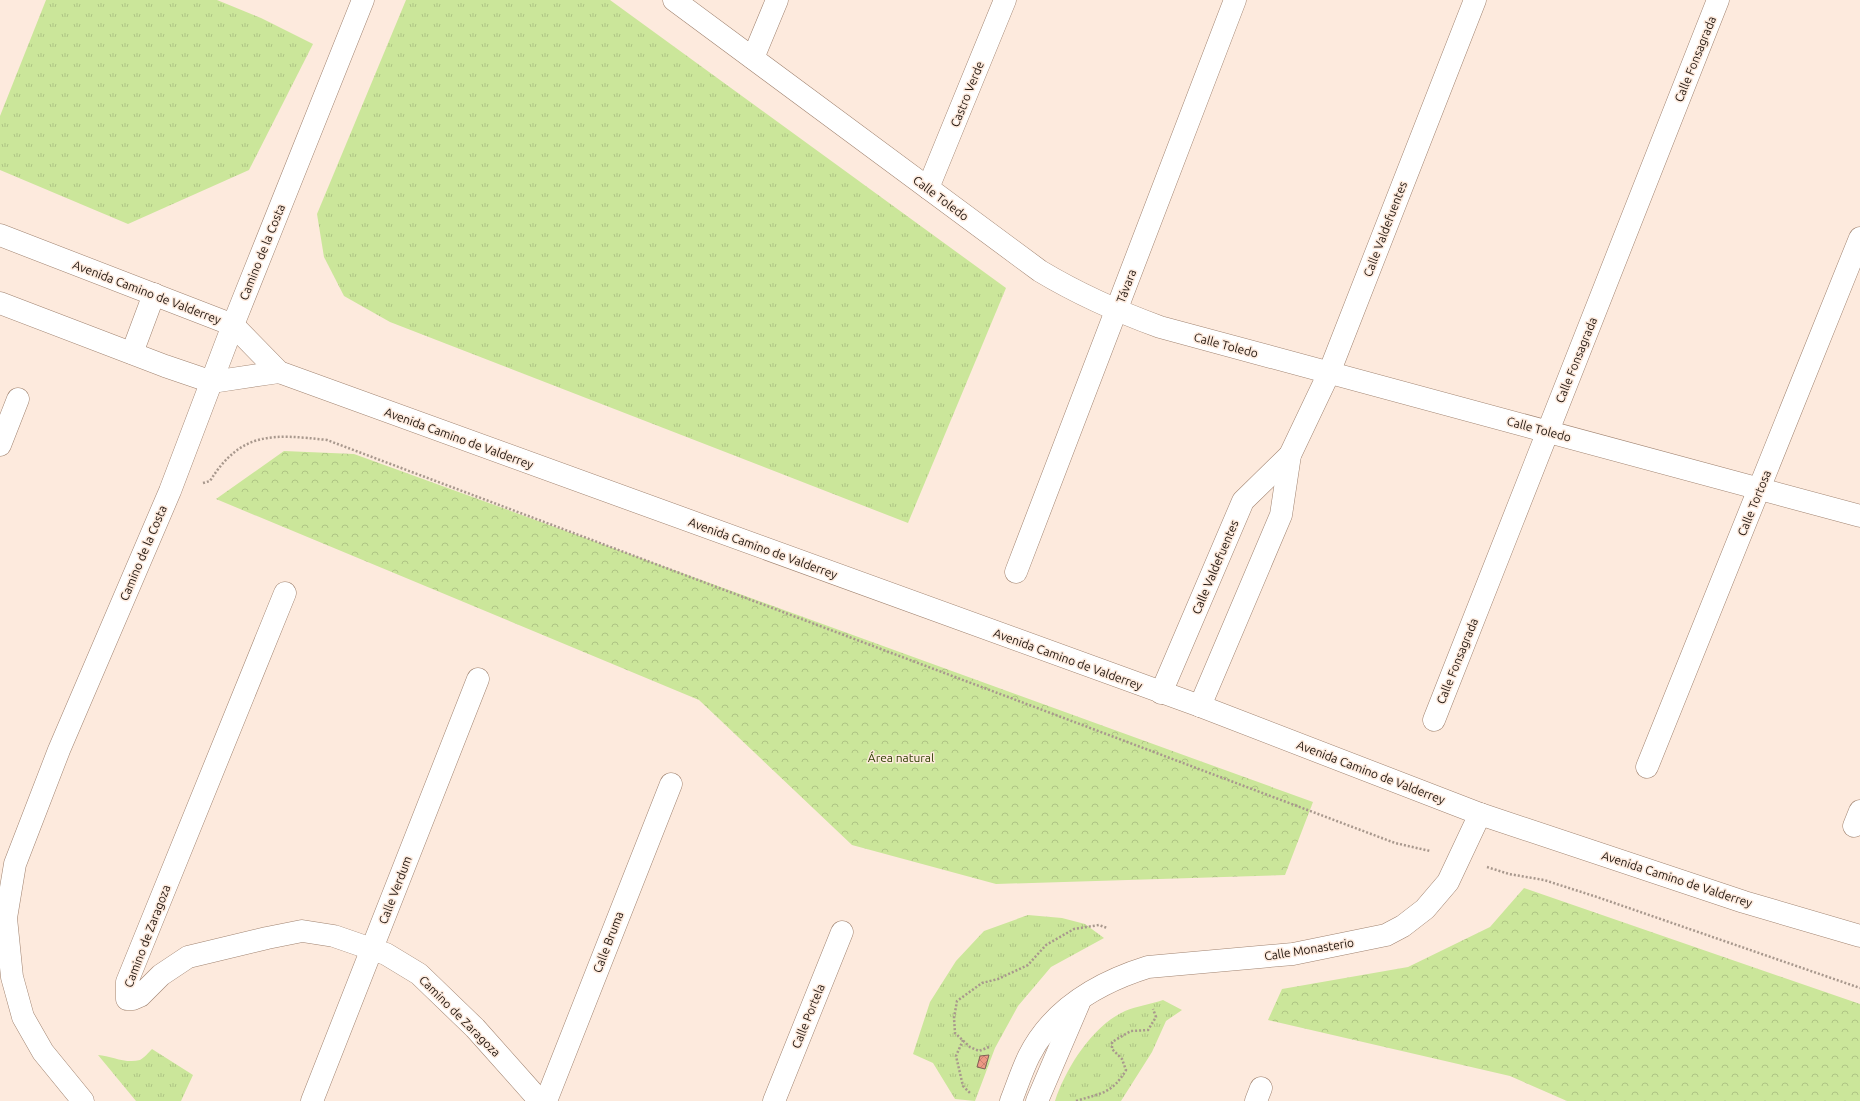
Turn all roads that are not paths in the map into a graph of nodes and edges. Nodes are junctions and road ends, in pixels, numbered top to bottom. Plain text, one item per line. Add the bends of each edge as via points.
1 (364, 0) edge
2 (674, 0) edge
3 (777, 0) edge
4 (1005, 0) edge
5 (1235, 0) edge
6 (1475, 0) edge
7 (1718, 0) edge
8 (753, 58) junction
9 (928, 188) junction
10 (0, 235) edge
11 (1860, 238) edge
12 (154, 294) junction
13 (0, 303) edge
14 (1116, 311) junction
15 (232, 325) junction
16 (132, 353) junction
17 (279, 372) junction
18 (1329, 373) junction
19 (212, 382) junction
20 (18, 398) dead end
21 (1548, 431) junction
22 (0, 445) edge
23 (1290, 455) junction
24 (1759, 488) junction
25 (1860, 516) edge
26 (1016, 572) dead end
27 (285, 593) dead end
28 (478, 679) dead end
29 (1161, 692) junction
30 (1200, 706) junction
31 (1434, 720) dead end
32 (1647, 767) dead end
33 (671, 784) dead end
34 (1480, 814) junction
35 (842, 932) dead end
36 (1860, 936) edge
37 (372, 949) junction
38 (1081, 998) junction
39 (83, 1101) edge
40 (312, 1101) edge
41 (540, 1101) edge
42 (546, 1101) edge
43 (774, 1101) edge
44 (1011, 1101) edge
45 (1037, 1101) edge

1 - 15 street, Camino de la Costa
2 - 8 street, Calle Toledo
3 - 8 street
4 - 9 street, Castro Verde
5 - 14 street, Távara
6 - 18 street, Calle Valdefuentes
7 - 21 street, Calle Fonsagrada
8 - 9 street, Calle Toledo
9 - 14 street, Calle Toledo via 1040,271
10 - 12 street, Avenida Camino de Valderrey
11 - 24 street, Calle Tortosa
12 - 15 street, Avenida Camino de Valderrey
12 - 16 street
13 - 16 street, Avenida Camino de Valderrey
14 - 18 street, Calle Toledo via 1160,327
14 - 26 street, Távara
15 - 17 street, Avenida Camino de Valderrey
15 - 19 street, Camino de la Costa
16 - 19 street, Avenida Camino de Valderrey
17 - 19 street, Avenida Camino de Valderrey
17 - 29 street, Avenida Camino de Valderrey
18 - 21 street, Calle Toledo
18 - 23 street, Calle Valdefuentes
19 - 39 street, Camino de la Costa via 170,491 62,743 14,864 6,918 12,977 23,1017 43,1052
20 - 22 street
21 - 24 street, Calle Toledo
21 - 31 street, Calle Fonsagrada
23 - 29 street, Calle Valdefuentes via 1243,501
23 - 30 street, Calle Valdefuentes via 1281,515
24 - 25 street, Calle Toledo
24 - 32 street, Calle Tortosa
27 - 37 street, Camino de Zaragoza via 127,982 127,999 140,996 161,975 188,958 267,938 302,931 334,936
28 - 37 street, Calle Verdum
29 - 30 street, Avenida Camino de Valderrey
30 - 34 street, Avenida Camino de Valderrey
33 - 42 street, Calle Bruma
34 - 36 street, Avenida Camino de Valderrey via 1744,902
34 - 38 street, Calle Monasterio via 1448,882 1425,909 1386,935 1293,954 1148,967 1099,986
35 - 43 street, Calle Portela
37 - 40 street, Calle Verdum
37 - 41 street, Camino de Zaragoza via 386,954 419,974 475,1028
38 - 44 street, Calle Monasterio via 1043,1033 1030,1055
38 - 45 street

